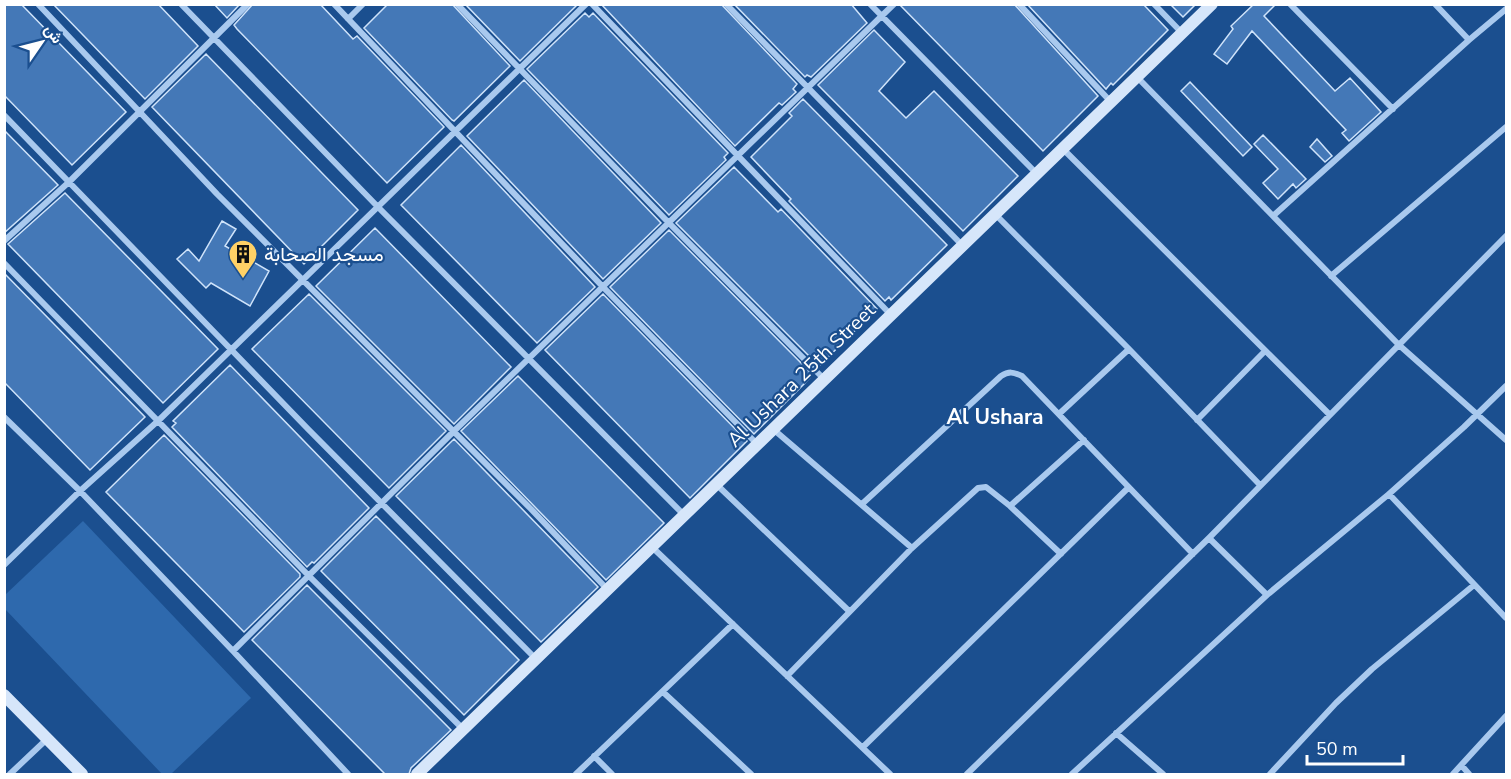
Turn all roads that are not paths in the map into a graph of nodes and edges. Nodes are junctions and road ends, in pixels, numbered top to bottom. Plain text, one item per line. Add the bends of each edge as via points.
1 (38, 4) edge
2 (181, 4) edge
3 (248, 4) edge
4 (334, 4) edge
5 (363, 4) edge
6 (457, 4) edge
7 (586, 4) edge
8 (592, 4) edge
9 (726, 4) edge
10 (870, 4) edge
11 (894, 4) edge
12 (1019, 4) edge
13 (1154, 4) edge
14 (1212, 4) edge
15 (1290, 4) edge
16 (1435, 4) edge
17 (1506, 9) edge
18 (882, 17) junction
19 (348, 19) junction
20 (1183, 34) junction
21 (213, 38) junction
22 (1469, 40) junction
23 (521, 68) junction
24 (1138, 78) junction
25 (808, 88) junction
26 (1111, 103) junction
27 (1393, 109) junction
28 (138, 112) junction
29 (4, 115) edge
30 (1506, 127) edge
31 (453, 132) junction
32 (1062, 148) junction
33 (738, 155) junction
34 (1037, 174) junction
35 (69, 182) junction
36 (378, 207) junction
37 (996, 215) junction
38 (1273, 216) junction
39 (668, 222) junction
40 (1506, 236) edge
41 (4, 241) edge
42 (963, 246) junction
43 (4, 263) edge
44 (1331, 276) junction
45 (302, 279) junction
46 (603, 287) junction
47 (892, 315) junction
48 (1399, 345) junction
49 (232, 349) junction
50 (1129, 349) junction
51 (1265, 351) junction
52 (529, 359) junction
53 (825, 380) junction
54 (1506, 386) edge
55 (1059, 414) junction
56 (1477, 414) junction
57 (1330, 415) junction
58 (4, 417) edge
59 (159, 420) junction
60 (1197, 420) junction
61 (773, 429) junction
62 (453, 432) junction
63 (1084, 440) junction
64 (1506, 440) edge
65 (757, 444) junction
66 (716, 483) junction
67 (1260, 485) junction
68 (1128, 488) junction
69 (80, 491) junction
70 (1389, 494) junction
71 (380, 503) junction
72 (862, 504) junction
73 (1011, 506) junction
74 (684, 515) junction
75 (1209, 538) junction
76 (652, 547) junction
77 (912, 548) junction
78 (1061, 554) junction
79 (1193, 554) junction
80 (4, 565) edge
81 (308, 575) junction
82 (1474, 585) junction
83 (608, 590) junction
84 (1267, 595) junction
85 (849, 611) junction
86 (1506, 618) edge
87 (733, 624) junction
88 (233, 651) junction
89 (536, 658) junction
90 (787, 676) junction
91 (663, 692) junction
92 (4, 695) edge
93 (1506, 716) edge
94 (463, 729) junction
95 (1116, 733) junction
96 (48, 739) junction
97 (862, 747) junction
98 (594, 756) junction
99 (1462, 766) junction
100 (10, 774) edge
101 (82, 774) edge
102 (348, 774) edge
103 (417, 774) edge
104 (576, 774) edge
105 (612, 774) edge
106 (751, 774) edge
107 (890, 774) edge
108 (967, 774) edge
109 (1072, 774) edge
110 (1163, 774) edge
111 (1270, 774) edge
112 (1453, 774) edge
113 (1469, 774) edge

1 - 28 street
2 - 21 street
3 - 21 street
4 - 19 street
5 - 19 street
6 - 23 street
7 - 23 street
8 - 33 street
9 - 25 street
10 - 18 street
11 - 18 street
12 - 26 street
13 - 20 street
14 - 20 street, Al Ushara 25th Street
15 - 27 street
16 - 22 street
17 - 22 street
18 - 25 street
18 - 34 street
19 - 31 street
20 - 24 street, Al Ushara 25th Street
21 - 28 street
21 - 36 street
22 - 27 street
23 - 31 street
23 - 39 street
24 - 26 street, Al Ushara 25th Street
24 - 38 street
25 - 33 street
25 - 42 street
26 - 32 street, Al Ushara 25th Street
27 - 38 street
28 - 35 street
28 - 45 street
29 - 35 street
30 - 44 street
31 - 36 street
31 - 46 street
32 - 34 street, Al Ushara 25th Street
32 - 51 street
33 - 39 street
33 - 47 street
34 - 37 street, Al Ushara 25th Street
35 - 41 street
35 - 49 street
36 - 45 street
36 - 52 street
37 - 42 street, Al Ushara 25th Street
37 - 50 street
38 - 44 street
39 - 46 street
39 - 53 street
40 - 48 street
42 - 47 street, Al Ushara 25th Street
43 - 59 street
44 - 48 street
45 - 49 street
45 - 62 street
46 - 52 street
46 - 65 street
47 - 53 street, Al Ushara 25th Street
48 - 56 street
48 - 57 street
49 - 59 street
49 - 71 street
50 - 55 street
50 - 60 street
51 - 57 street
51 - 60 street
52 - 62 street
52 - 74 street
53 - 61 street, Al Ushara 25th Street
54 - 56 street
55 - 63 street
55 - 72 street via 1022,376 1007,372
56 - 64 street
56 - 70 street
57 - 67 street
58 - 69 street
59 - 69 street
59 - 81 street
60 - 67 street
61 - 65 street, Al Ushara 25th Street
61 - 72 street
62 - 71 street
62 - 83 street
63 - 68 street
63 - 73 street
65 - 66 street, Al Ushara 25th Street
66 - 74 street, Al Ushara 25th Street
66 - 85 street
67 - 75 street
68 - 78 street
68 - 79 street
69 - 80 street
69 - 88 street
70 - 82 street
70 - 84 street
71 - 81 street
71 - 89 street
72 - 77 street
73 - 77 street via 981,487
73 - 78 street
74 - 76 street, Al Ushara 25th Street
75 - 79 street
75 - 84 street
76 - 83 street, Al Ushara 25th Street
76 - 87 street
77 - 85 street
78 - 97 street
79 - 108 street
81 - 88 street
81 - 94 street
82 - 86 street
82 - 111 street via 1372,669
83 - 89 street, Al Ushara 25th Street
84 - 95 street
85 - 90 street
87 - 90 street
87 - 91 street
88 - 102 street
89 - 94 street, Al Ushara 25th Street
90 - 97 street
91 - 98 street
91 - 106 street
92 - 96 street
93 - 99 street
94 - 103 street, Al Ushara 25th Street
95 - 109 street
95 - 110 street
96 - 100 street
96 - 101 street
97 - 107 street
98 - 104 street
98 - 105 street
99 - 112 street
99 - 113 street

